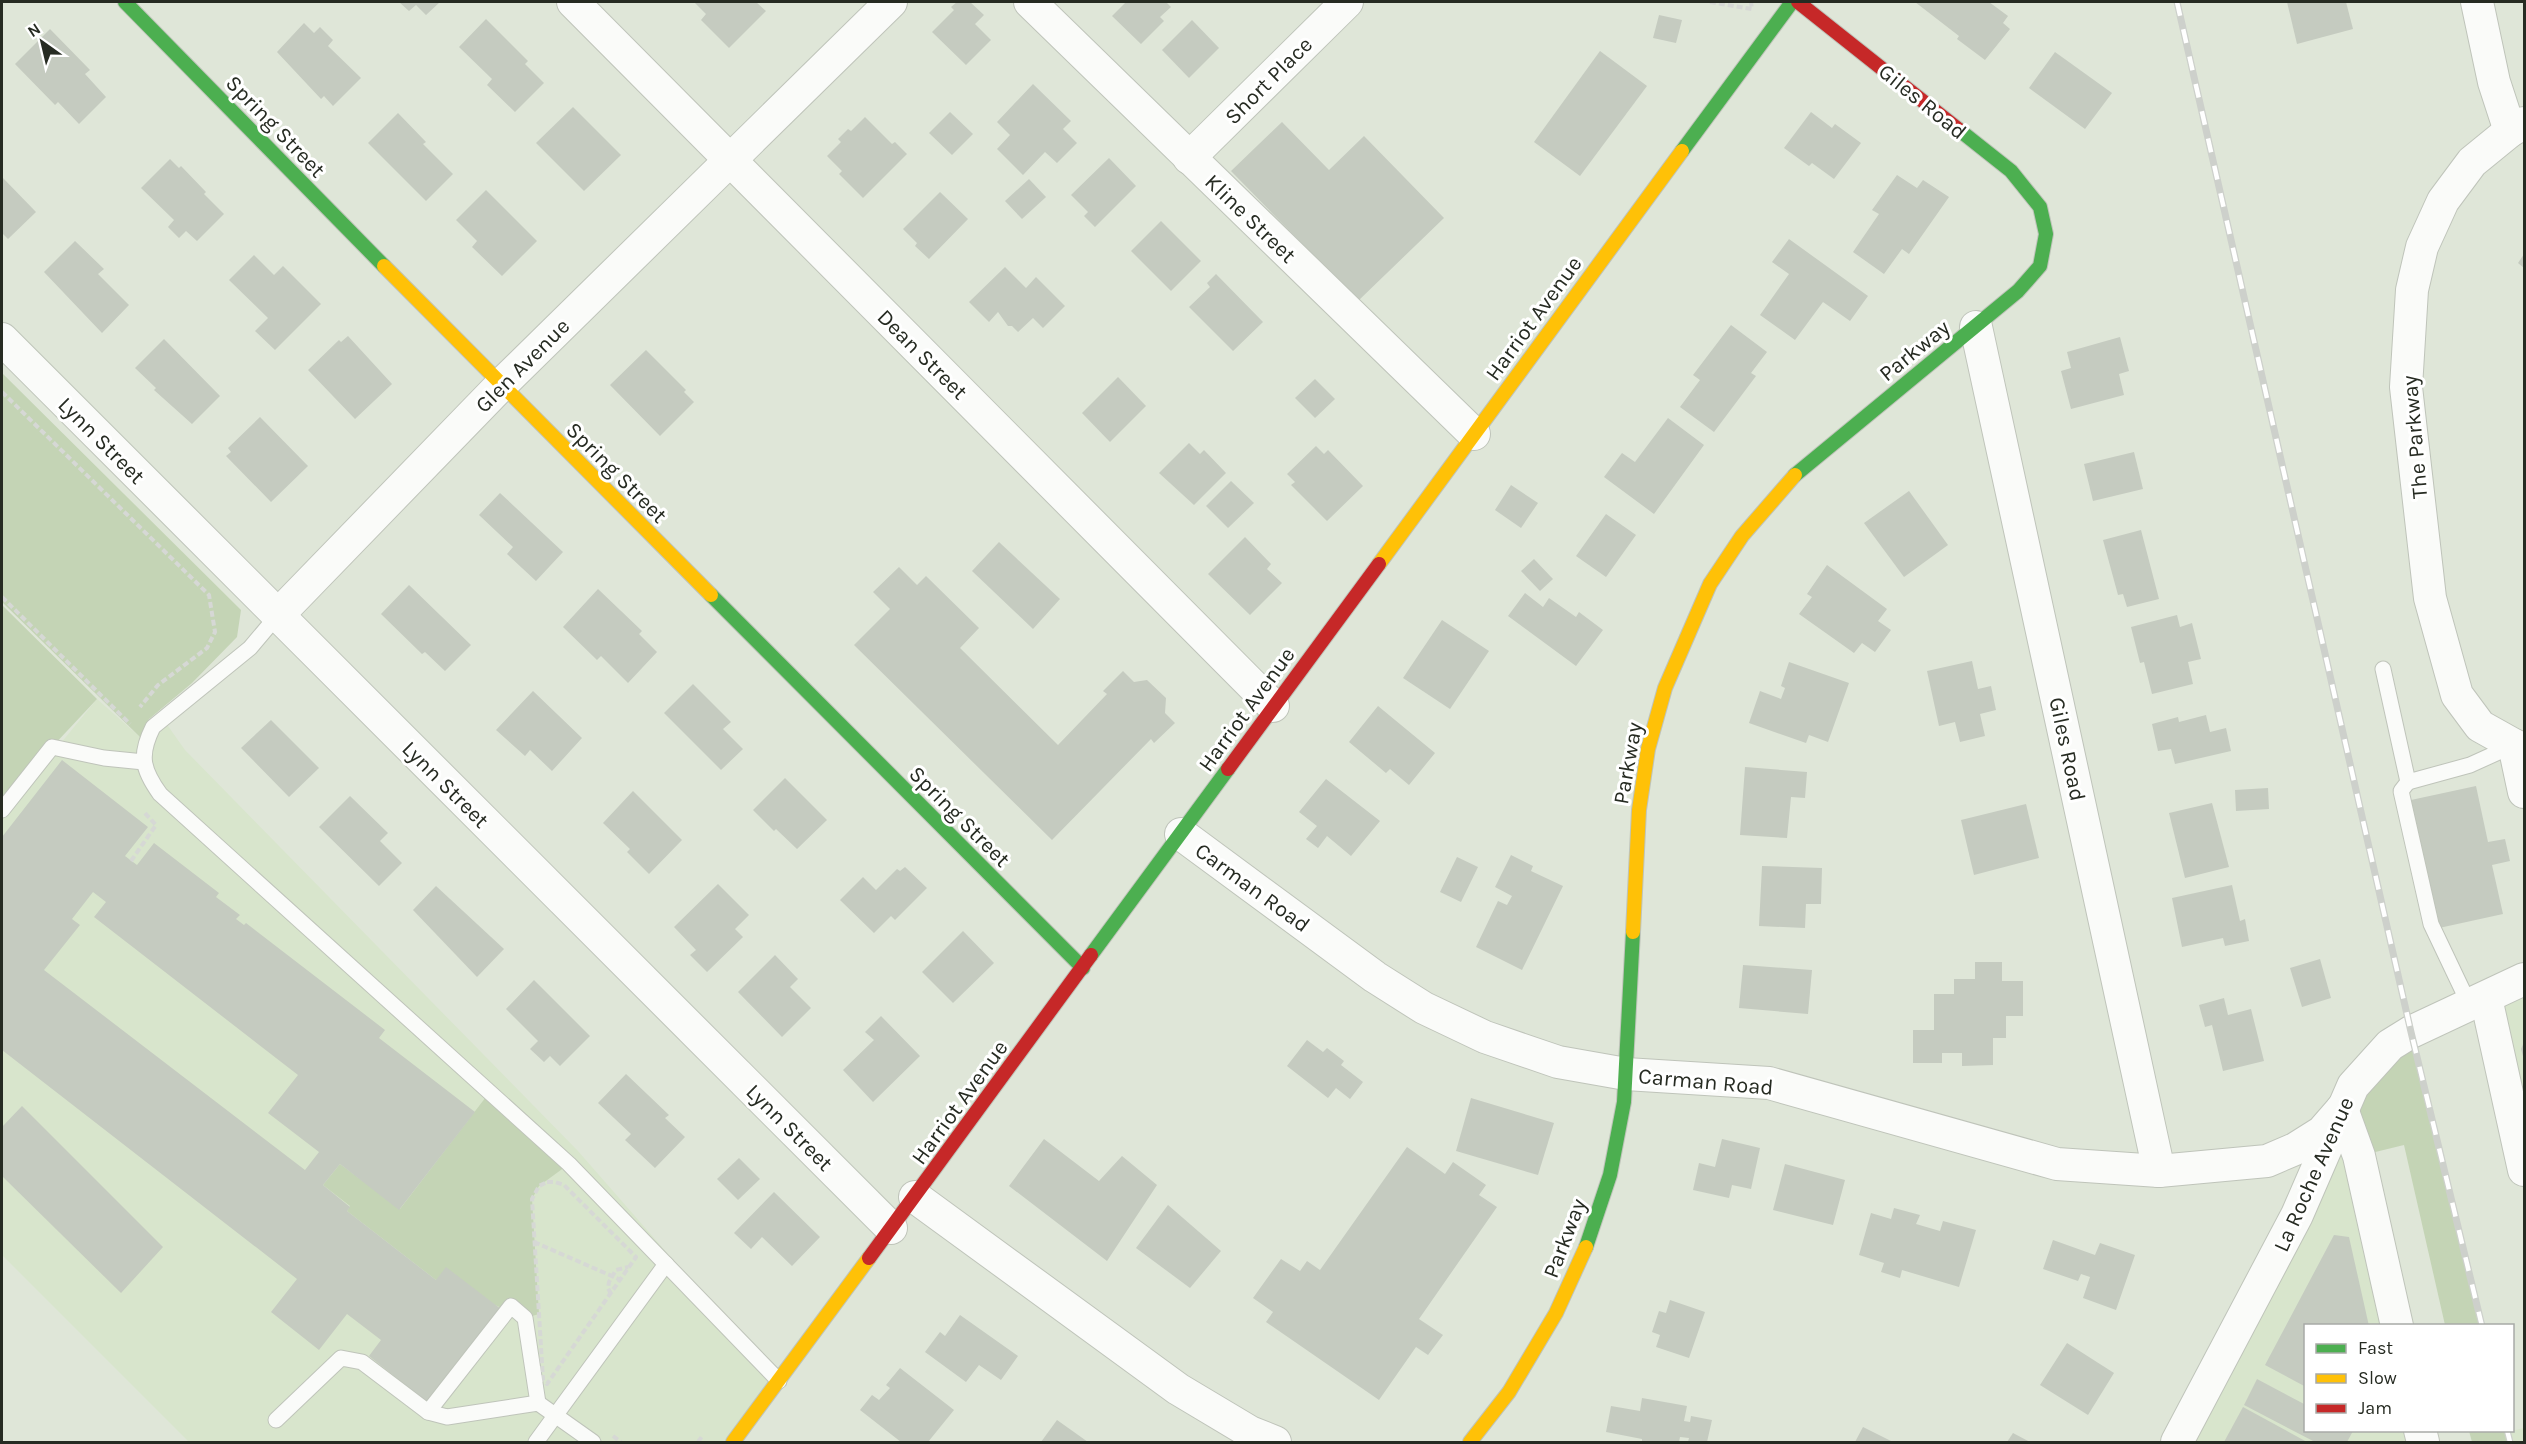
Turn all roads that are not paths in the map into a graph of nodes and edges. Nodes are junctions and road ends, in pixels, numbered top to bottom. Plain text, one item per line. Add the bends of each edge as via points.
1 (125, 2) edge
2 (573, 2) edge
3 (891, 2) edge
4 (1030, 2) edge
5 (1347, 2) edge
6 (2477, 2) edge
7 (1787, 5) edge
8 (2517, 127) edge
9 (1189, 158) junction
10 (731, 159) junction
11 (2040, 207) joint
12 (1976, 327) junction
13 (2, 339) edge
14 (501, 385) junction
15 (1474, 434) junction
16 (277, 616) junction
17 (2383, 669) dead end
18 (1273, 706) junction
19 (2519, 733) edge
20 (144, 762) junction
21 (2408, 782) junction
22 (2524, 792) edge
23 (2, 810) edge
24 (1181, 834) junction
25 (1083, 968) junction
26 (2524, 979) edge
27 (2478, 1002) junction
28 (1626, 1074) junction
29 (2342, 1109) junction
30 (2524, 1170) edge
31 (2159, 1171) junction
32 (915, 1197) junction
33 (891, 1228) junction
34 (666, 1264) junction
35 (2397, 1324) edge
36 (779, 1381) junction
37 (538, 1403) junction
38 (428, 1412) junction
39 (556, 1415) junction
40 (276, 1420) dead end
41 (536, 1443) edge
42 (592, 1443) edge
43 (734, 1443) edge
44 (1275, 1443) edge
45 (1470, 1443) edge
46 (2177, 1443) edge

1 - 14 street, Spring Street
2 - 10 street, Dean Street
3 - 10 street, Glen Avenue
4 - 9 street, Kline Street
5 - 9 street, Short Place
6 - 8 street, The Parkway via 2494,82
7 - 11 street, Giles Road via 2011,171
7 - 15 street, Harriot Avenue
8 - 19 street, The Parkway via 2472,162 2443,201 2422,247 2412,290 2406,387 2430,598 2457,695 2480,726
9 - 15 street, Kline Street
10 - 14 street, Glen Avenue
10 - 18 street, Dean Street
11 - 12 street, Parkway via 2046,234 2040,266
12 - 28 street, Parkway via 1792,478 1742,536 1710,584 1665,688 1648,748 1639,810
12 - 31 street, Giles Road
13 - 16 street, Lynn Street
14 - 16 street, Glen Avenue
14 - 25 street, Spring Street
15 - 18 street, Harriot Avenue
16 - 20 lane, Glen Avenue via 250,648 153,727 144,745
16 - 33 street, Lynn Street
17 - 21 lane
18 - 24 street, Harriot Avenue
19 - 21 lane via 2470,765
19 - 22 street
20 - 23 lane via 52,747
20 - 34 lane via 149,779 160,794 569,1164
21 - 27 lane via 2401,791 2431,924
24 - 25 street, Harriot Avenue
24 - 28 street, Carman Road via 1375,977 1424,1008 1485,1037 1558,1062
25 - 32 street, Harriot Avenue
26 - 27 street, La Roche Avenue
27 - 29 street, La Roche Avenue via 2390,1045 2353,1086
27 - 30 street
28 - 31 street, Carman Road via 1769,1083 2057,1164
28 - 45 street, Parkway via 1610,1175 1587,1246 1556,1313 1509,1392
29 - 31 street, Carman Road via 2322,1132 2267,1161
29 - 35 street via 2359,1156
29 - 46 street, La Roche Avenue via 2297,1215
32 - 33 street, Harriot Avenue
32 - 44 street via 1178,1389
33 - 36 street, Harriot Avenue
34 - 36 lane
34 - 39 lane
36 - 43 street, Harriot Avenue
37 - 38 lane via 447,1417
37 - 38 lane via 525,1318 510,1306
37 - 39 lane
38 - 40 lane via 362,1362 341,1358
39 - 41 lane
39 - 42 lane

